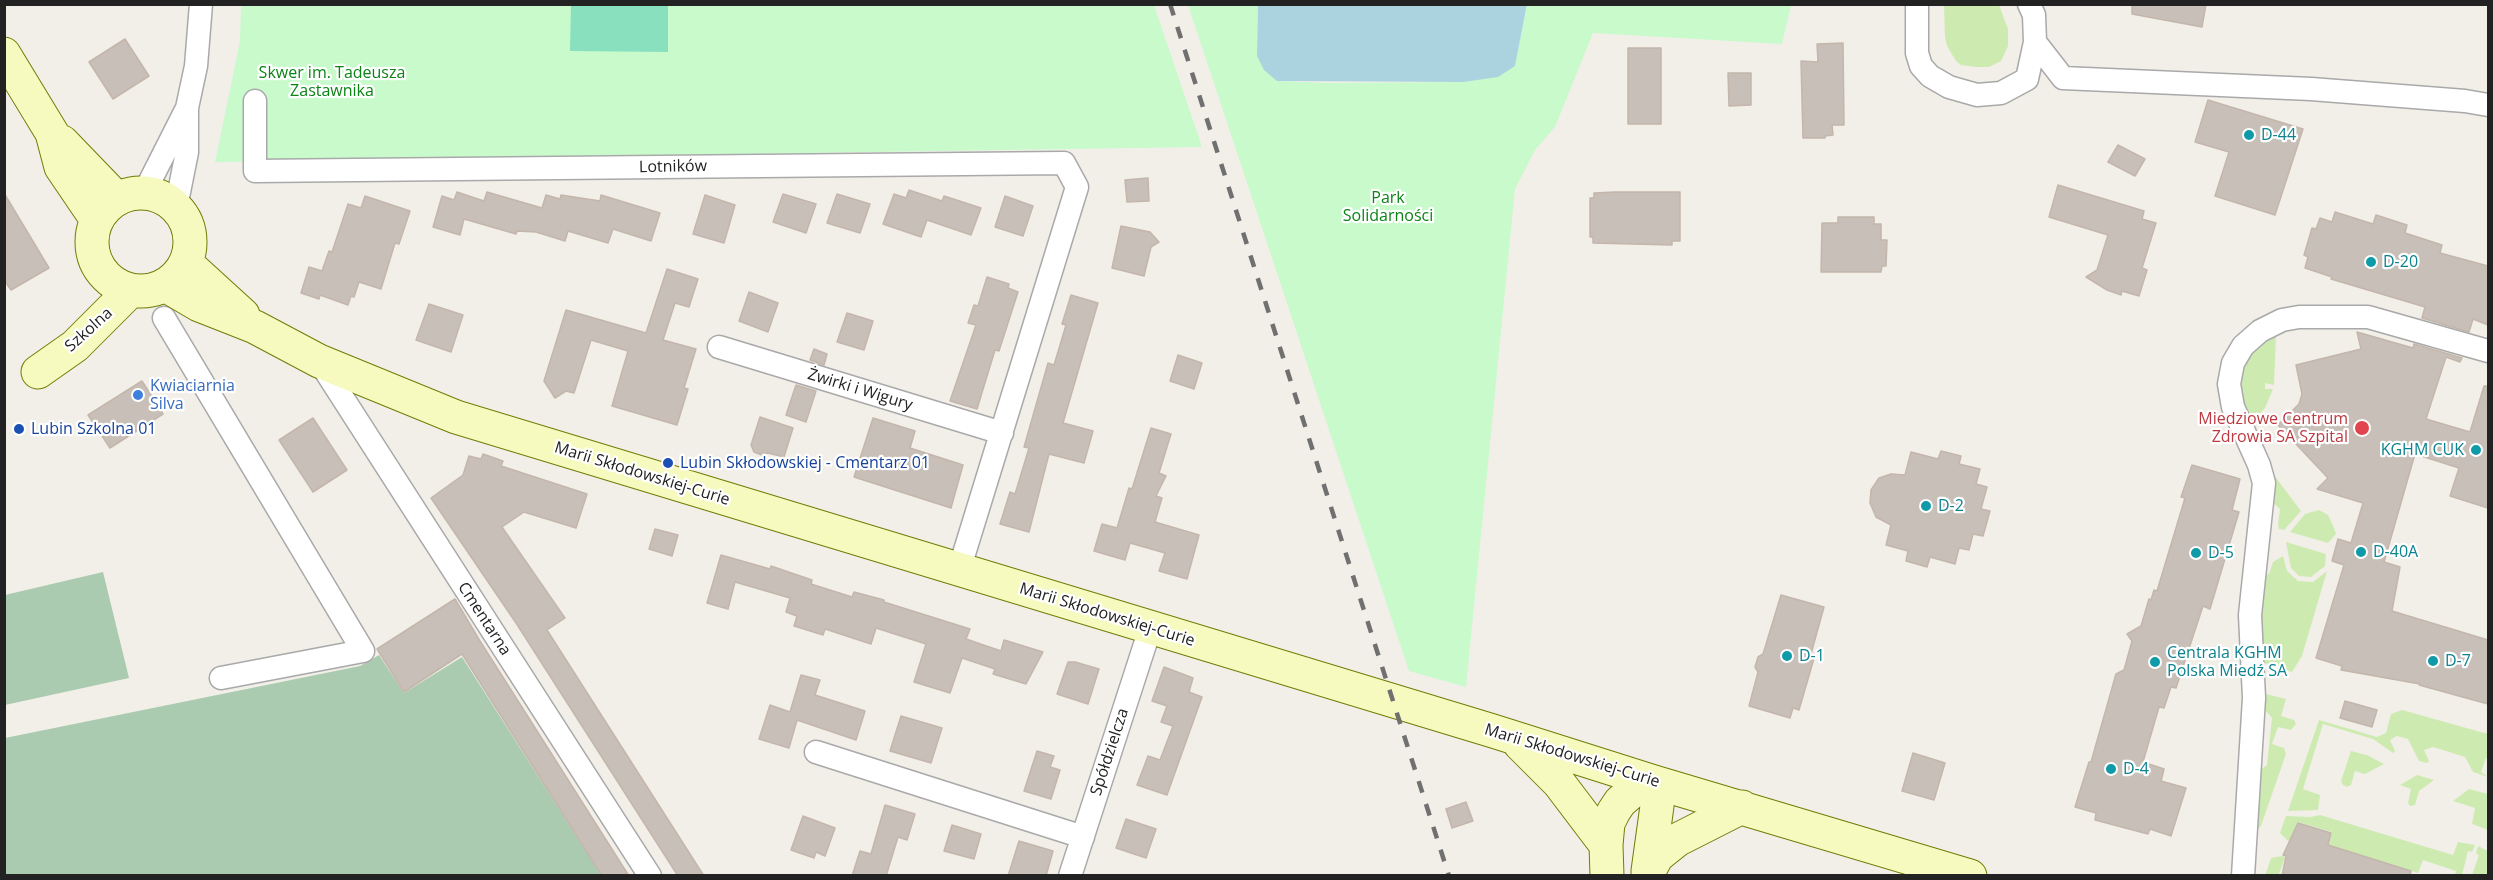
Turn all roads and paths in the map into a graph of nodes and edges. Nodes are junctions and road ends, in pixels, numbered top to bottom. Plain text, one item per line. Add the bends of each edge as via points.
1 (201, 4) edge
2 (1917, 4) edge
3 (2029, 4) edge
4 (2035, 42) junction
5 (4, 54) edge
6 (2063, 78) junction
7 (2028, 79) junction
8 (255, 101) dead end
9 (2488, 105) edge
10 (187, 108) junction
11 (119, 204) junction
12 (176, 207) junction
13 (175, 274) junction
14 (119, 283) junction
15 (164, 318) dead end
16 (719, 347) dead end
17 (2488, 351) edge
18 (319, 361) junction
19 (41, 369) dead end
20 (1002, 433) junction
21 (959, 570) junction
22 (1150, 629) junction
23 (221, 678) dead end
24 (1514, 738) junction
25 (816, 752) dead end
26 (1654, 782) junction
27 (1742, 807) junction
28 (1083, 837) junction
29 (1606, 860) edge
30 (1648, 874) edge
31 (650, 876) edge
32 (1070, 876) edge
33 (1970, 876) edge
34 (2242, 876) edge

1 - 10 street via 196,66
2 - 7 street via 1917,53 1930,76 1949,87 1977,95 2001,93
3 - 4 street via 2034,15
4 - 6 street
4 - 7 street
5 - 11 street via 52,133 61,167
6 - 7 street
6 - 9 street via 2311,89
8 - 20 street, Lotników via 255,171 1064,163 1077,187
10 - 11 street
10 - 12 street via 187,152
11 - 12 street via 161,197
11 - 14 street via 92,240 95,260
12 - 13 street via 187,224 190,244
13 - 14 street via 148,290
13 - 18 street, Marii Skłodowskiej-Curie via 255,327
14 - 19 street, Szkolna via 75,346
15 - 23 street via 363,651
16 - 20 street, Żwirki i Wigury
17 - 34 street via 2368,317 2300,317 2282,320 2260,331 2243,346 2233,363 2229,384 2233,407 2264,483 2250,615 2254,698
18 - 21 street, Marii Skłodowskiej-Curie via 456,417
18 - 31 street, Cmentarna
20 - 21 street
21 - 22 street, Marii Skłodowskiej-Curie
22 - 24 street, Marii Skłodowskiej-Curie
22 - 28 street, Spółdzielcza
24 - 26 street, Marii Skłodowskiej-Curie
24 - 29 street via 1559,783
25 - 28 street
26 - 27 street, Marii Skłodowskiej-Curie
26 - 29 street via 1636,788 1620,802 1608,823
26 - 30 street via 1657,806
27 - 30 street via 1664,849
27 - 33 street, Marii Skłodowskiej-Curie
28 - 32 street, Spółdzielcza

